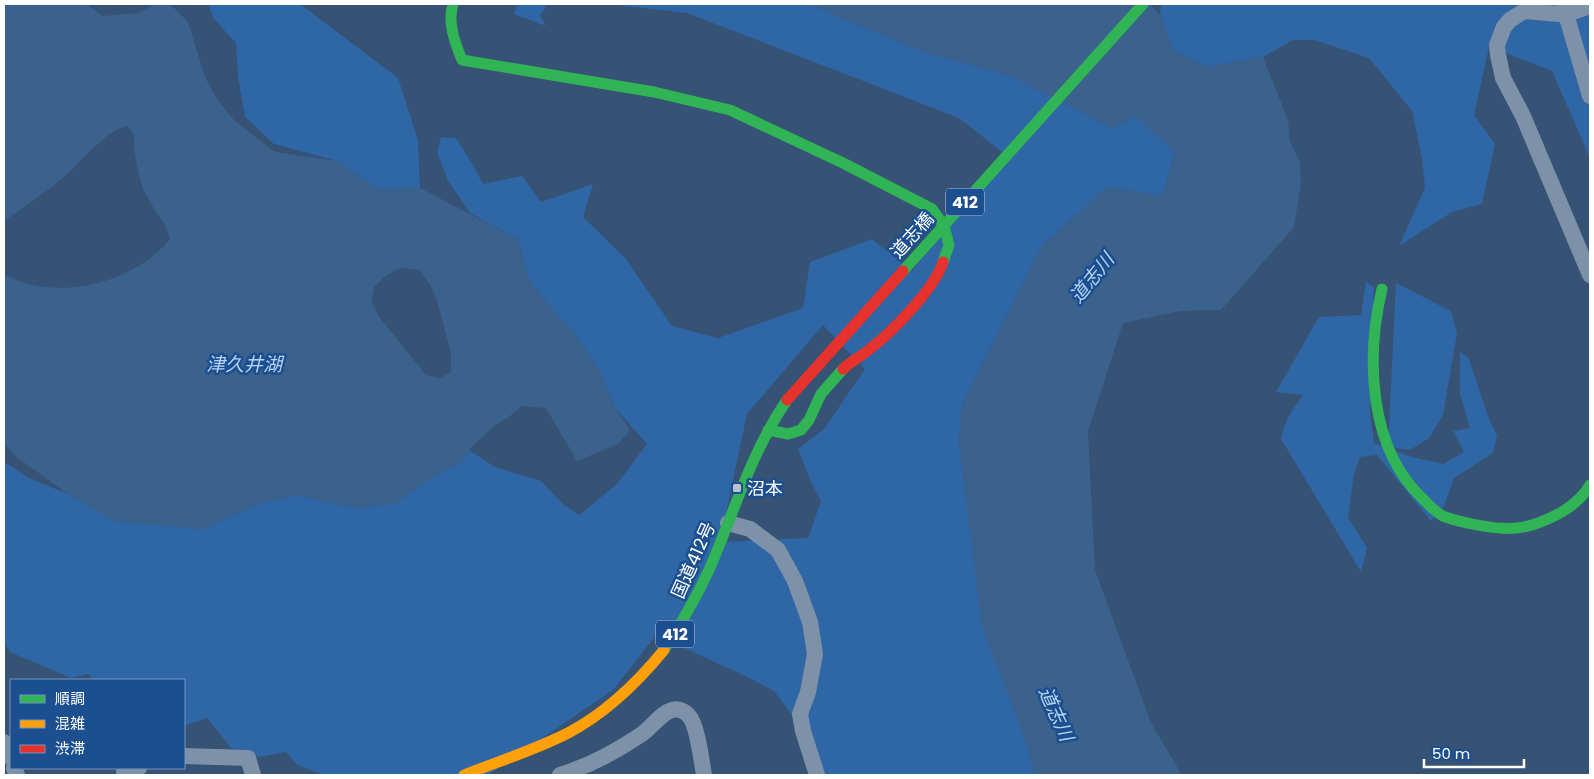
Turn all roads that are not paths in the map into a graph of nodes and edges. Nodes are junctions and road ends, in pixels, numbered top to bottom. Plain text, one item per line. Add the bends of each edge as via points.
1 (453, 4) edge
2 (1143, 4) edge
3 (1590, 6) edge
4 (1565, 10) edge
5 (1590, 96) edge
6 (1590, 275) edge
7 (1382, 289) dead end
8 (787, 400) joint
9 (768, 430) junction
10 (1590, 485) edge
11 (728, 523) junction
12 (4, 742) edge
13 (10, 756) edge
14 (185, 756) edge
15 (253, 775) edge
16 (464, 775) edge
17 (560, 775) edge
18 (704, 775) edge
19 (817, 775) edge

1 - 9 main road via 450,10 455,43 462,60 654,92 730,110 843,163 932,210 944,226 949,245 940,272 906,316 872,348 846,366 821,394 801,430 788,434
2 - 8 main road, 道志橋 / 412, bridge
3 - 6 street via 1559,14 1524,11 1504,27 1497,45 1503,78 1523,116
4 - 5 street
7 - 10 main road via 1373,343 1375,397 1396,466 1424,502 1442,516 1465,523 1514,529 1532,526 1568,508 1586,494
8 - 9 main road, 国道412号 / 412
9 - 11 main road, 国道412号 / 412
11 - 16 main road, 国道412号 / 412 via 690,610 667,646 631,686 612,703 569,731
11 - 19 street via 750,529 778,550 795,581 810,622 815,654 800,714
12 - 13 street
14 - 15 street via 248,758
17 - 18 street via 621,748 676,709 685,712 693,722

